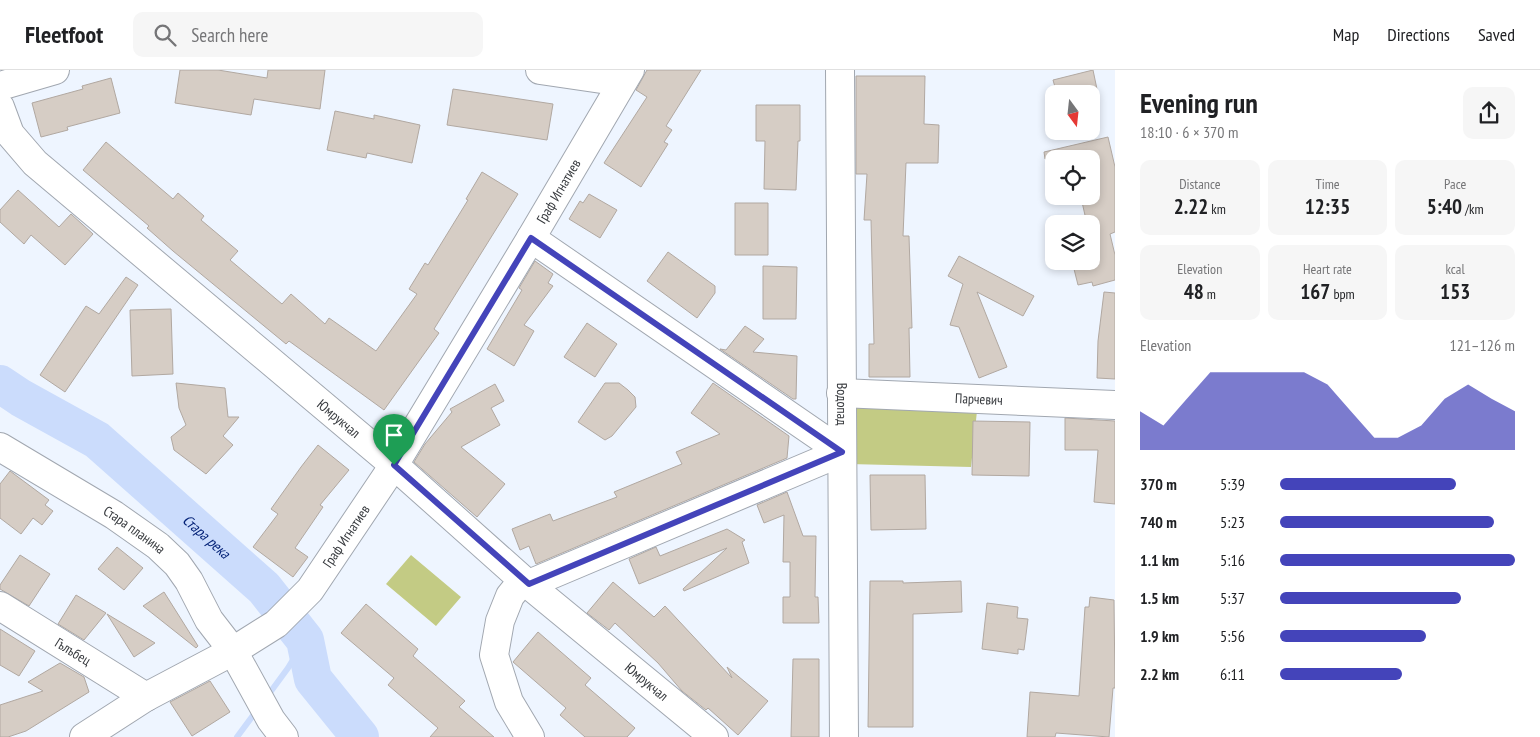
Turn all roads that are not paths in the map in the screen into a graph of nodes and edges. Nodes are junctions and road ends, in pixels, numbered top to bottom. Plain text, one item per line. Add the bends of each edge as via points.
1 (55, 70) edge
2 (540, 70) edge
3 (840, 70) edge
4 (626, 76) edge
5 (0, 86) edge
6 (0, 107) edge
7 (531, 238) junction
8 (841, 393) junction
9 (1115, 405) edge
10 (0, 447) edge
11 (842, 452) junction
12 (394, 465) junction
13 (526, 582) junction
14 (0, 606) edge
15 (233, 650) junction
16 (146, 697) junction
17 (84, 737) edge
18 (284, 737) edge
19 (530, 737) edge
20 (714, 737) edge
21 (844, 737) edge

1 - 5 street
2 - 4 street
3 - 8 street, Водопад
4 - 7 street, Граф Игнатиев
6 - 12 street, Юмрукчал via 10,134 35,163
7 - 11 street
7 - 12 street, Граф Игнатиев
8 - 9 street, Парчевич
8 - 11 street, Водопад
10 - 15 street, Стара планина via 114,515 158,546 177,564 210,620
11 - 13 street
11 - 21 street, Водопад
12 - 13 street, Юмрукчал
12 - 15 street, Граф Игнатиев via 310,590 276,624
13 - 19 street via 510,596 500,621 494,655 509,702
13 - 20 street, Юмрукчал
14 - 16 street, Гълъбец
15 - 16 street, Граф Игнатиев
15 - 18 street, Стара планина
16 - 17 street, Граф Игнатиев

